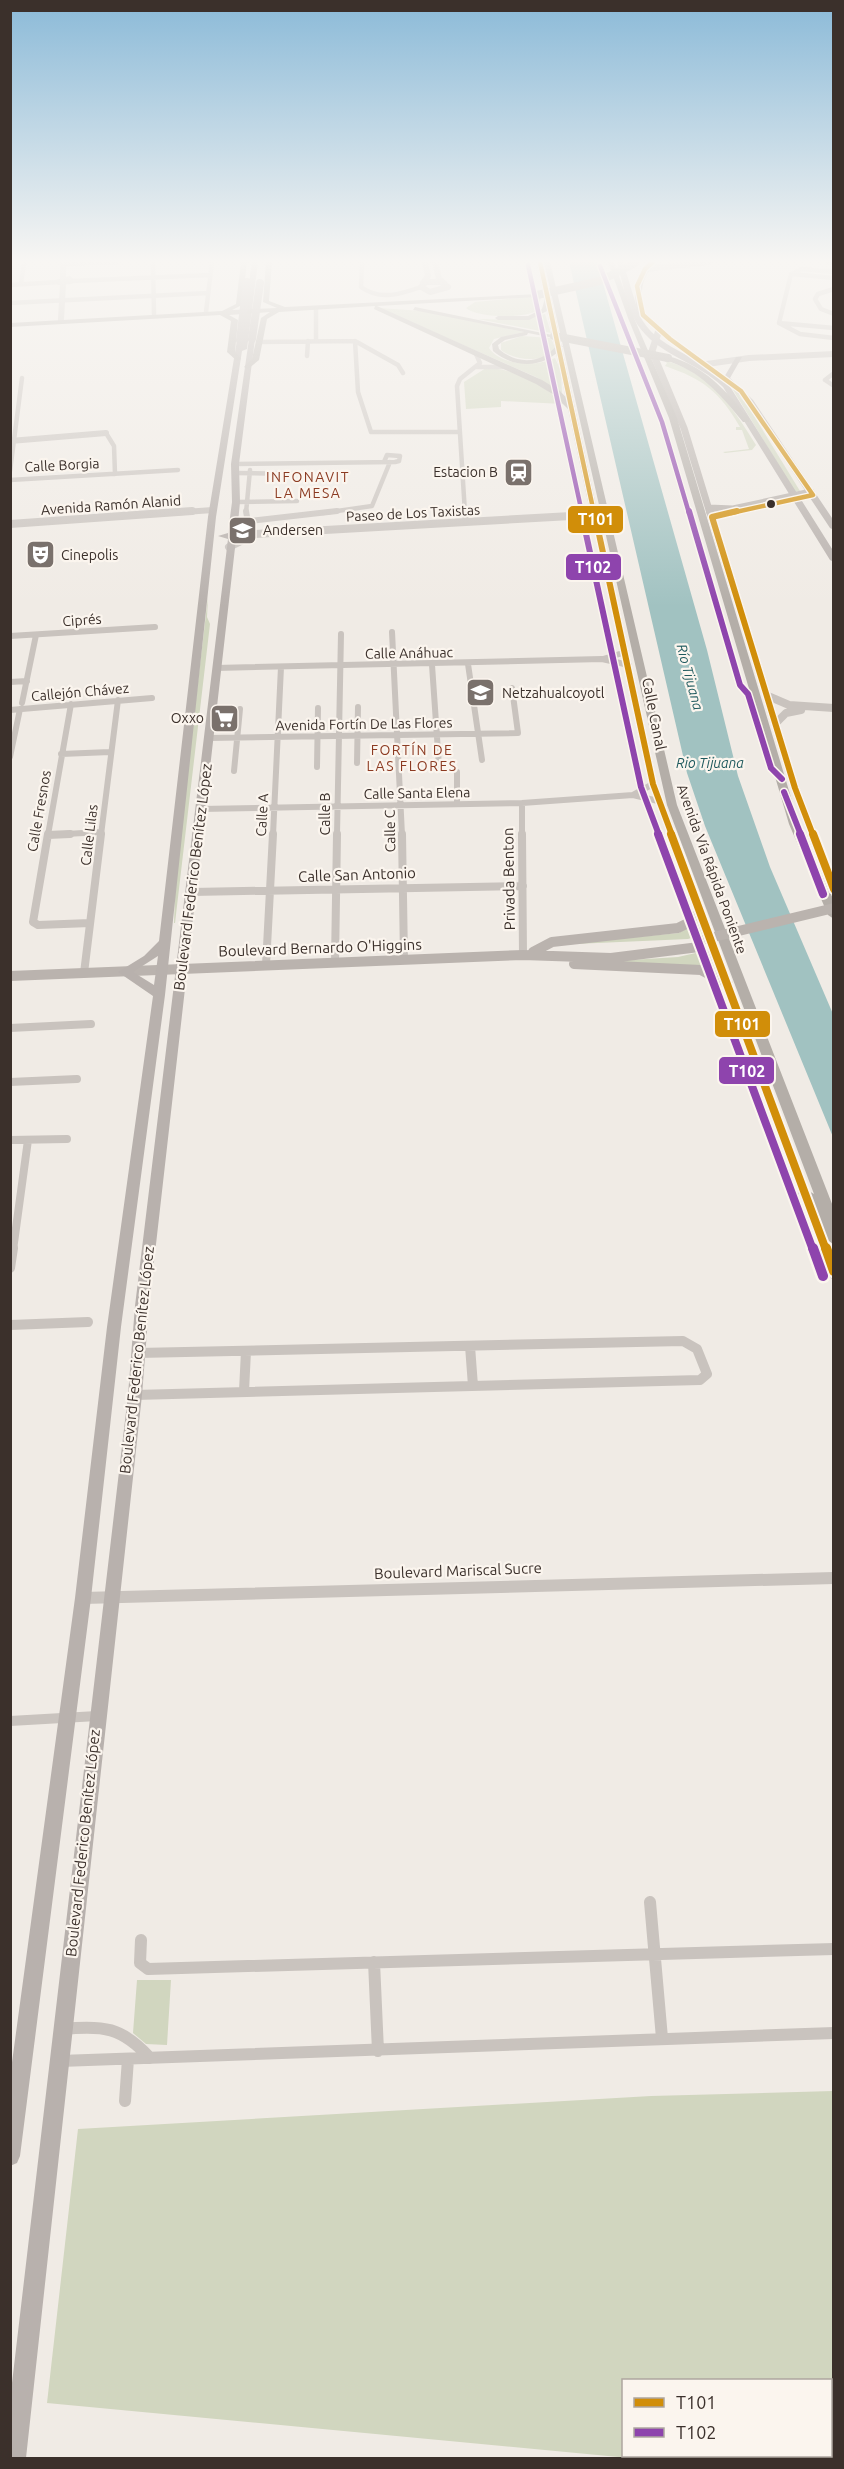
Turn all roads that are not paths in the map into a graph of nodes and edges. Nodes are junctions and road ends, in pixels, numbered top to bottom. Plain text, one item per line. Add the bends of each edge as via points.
1 (234, 377) edge
2 (247, 377) edge
3 (357, 377) edge
4 (464, 377) edge
5 (527, 377) edge
6 (566, 377) edge
7 (574, 377) edge
8 (656, 377) edge
9 (662, 377) edge
10 (708, 377) edge
11 (716, 377) edge
12 (22, 378) dead end
13 (726, 378) edge
14 (572, 407) junction
15 (673, 418) junction
16 (746, 420) junction
17 (226, 427) junction
18 (460, 432) junction
19 (106, 433) joint
20 (588, 437) junction
21 (13, 440) edge
22 (250, 464) junction
23 (694, 464) junction
24 (178, 470) dead end
25 (235, 470) junction
26 (586, 470) junction
27 (10, 471) edge
28 (116, 474) junction
29 (249, 474) junction
30 (294, 474) dead end
31 (10, 480) edge
32 (812, 494) junction
33 (794, 497) junction
34 (297, 501) dead end
35 (236, 502) junction
36 (247, 502) junction
37 (592, 506) junction
38 (709, 508) junction
39 (222, 509) junction
40 (572, 516) junction
41 (712, 517) junction
42 (212, 521) junction
43 (466, 522) junction
44 (596, 522) junction
45 (10, 524) edge
46 (834, 528) edge
47 (230, 531) junction
48 (250, 531) junction
49 (229, 547) junction
50 (228, 560) junction
51 (834, 560) edge
52 (606, 563) junction
53 (728, 576) junction
54 (207, 577) junction
55 (227, 579) junction
56 (625, 606) junction
57 (155, 627) dead end
58 (735, 627) junction
59 (392, 632) dead end
60 (341, 634) dead end
61 (36, 635) junction
62 (10, 636) edge
63 (626, 652) junction
64 (602, 659) junction
65 (633, 662) junction
66 (468, 664) junction
67 (432, 665) junction
68 (339, 666) junction
69 (394, 666) junction
70 (281, 667) junction
71 (216, 668) junction
72 (751, 680) junction
73 (27, 681) junction
74 (10, 682) edge
75 (512, 688) dead end
76 (768, 696) junction
77 (152, 698) dead end
78 (118, 700) junction
79 (71, 705) junction
80 (21, 706) junction
81 (358, 707) dead end
82 (318, 708) dead end
83 (813, 708) junction
84 (834, 708) edge
85 (10, 710) edge
86 (240, 710) dead end
87 (777, 722) junction
88 (437, 734) junction
89 (478, 734) junction
90 (399, 735) junction
91 (318, 736) junction
92 (338, 736) junction
93 (358, 736) junction
94 (278, 737) junction
95 (209, 738) junction
96 (238, 738) junction
97 (111, 752) junction
98 (61, 754) junction
99 (10, 757) edge
100 (482, 760) dead end
101 (357, 763) dead end
102 (439, 766) dead end
103 (317, 767) dead end
104 (790, 770) junction
105 (234, 771) dead end
106 (457, 772) dead end
107 (653, 784) junction
108 (633, 795) junction
109 (658, 801) junction
110 (522, 803) junction
111 (457, 804) junction
112 (402, 805) junction
113 (337, 806) junction
114 (274, 807) junction
115 (201, 809) junction
116 (101, 832) junction
117 (48, 835) junction
118 (823, 866) junction
119 (834, 874) edge
120 (523, 886) junction
121 (403, 887) junction
122 (338, 890) junction
123 (834, 890) edge
124 (270, 891) junction
125 (192, 892) junction
126 (834, 908) edge
127 (700, 912) junction
128 (834, 915) edge
129 (90, 923) junction
130 (164, 943) junction
131 (698, 944) junction
132 (530, 954) junction
133 (404, 959) junction
134 (335, 962) junction
135 (266, 965) junction
136 (182, 969) junction
137 (161, 970) junction
138 (124, 972) junction
139 (84, 973) junction
140 (10, 976) edge
141 (728, 984) junction
142 (159, 995) junction
143 (91, 1024) dead end
144 (10, 1028) edge
145 (77, 1079) dead end
146 (10, 1082) edge
147 (67, 1139) dead end
148 (10, 1140) edge
149 (28, 1140) junction
150 (804, 1193) junction
151 (834, 1228) edge
152 (834, 1249) edge
153 (10, 1268) edge
154 (834, 1272) edge
155 (88, 1322) dead end
156 (10, 1325) edge
157 (470, 1346) junction
158 (246, 1351) junction
159 (138, 1353) junction
160 (473, 1386) junction
161 (244, 1391) junction
162 (135, 1395) junction
163 (834, 1578) edge
164 (112, 1597) junction
165 (82, 1598) junction
166 (97, 1716) junction
167 (66, 1718) junction
168 (10, 1721) edge
169 (650, 1902) dead end
170 (141, 1941) dead end
171 (834, 1949) edge
172 (656, 1954) junction
173 (374, 1962) junction
174 (63, 2029) junction
175 (834, 2033) edge
176 (662, 2038) junction
177 (378, 2051) junction
178 (150, 2058) junction
179 (128, 2059) junction
180 (60, 2061) junction
181 (125, 2101) dead end
182 (10, 2156) edge
183 (15, 2458) edge

1 - 17 main road, Boulevard Federico Benítez López
2 - 25 main road, Boulevard Federico Benítez López
3 - 18 street via 371,432
4 - 18 street via 458,382
5 - 14 highway via 548,387
6 - 14 main road
7 - 20 highway, Avenida Vía Rápida Poniente
8 - 15 highway
9 - 23 main road
10 - 16 highway, bridge
11 - 16 main road
12 - 21 street
13 - 32 main road via 750,402
14 - 26 main road
15 - 23 highway
15 - 58 highway
16 - 33 main road
17 - 25 main road via 232,429
17 - 39 main road, Boulevard Federico Benítez López
18 - 43 street
19 - 21 street
19 - 28 street via 114,446
20 - 26 highway
20 - 56 highway, Avenida Vía Rápida Poniente
21 - 27 street
22 - 25 street
22 - 29 street
22 - 48 street via 387,462 370,507
23 - 38 main road
24 - 28 street, Calle Borgia
25 - 29 street
25 - 35 main road, Boulevard Federico Benítez López
25 - 39 main road
26 - 37 main road
28 - 31 street, Calle Borgia
29 - 30 street
29 - 36 street
32 - 33 main road
32 - 46 main road
33 - 38 main road via 733,508
33 - 41 main road
33 - 51 main road
34 - 36 street
35 - 36 street
35 - 47 main road, Boulevard Federico Benítez López
36 - 48 street
37 - 40 street, Paseo de Los Taxistas
37 - 44 main road
38 - 41 main road
39 - 42 main road, Boulevard Federico Benítez López
39 - 45 street, Avenida Ramón Alanid
39 - 47 main road via 229,519
40 - 43 street, Paseo de Los Taxistas
40 - 44 street, Paseo de Los Taxistas
41 - 53 main road
42 - 47 main road via 220,536
42 - 54 main road, Boulevard Federico Benítez López
43 - 48 street, Paseo de Los Taxistas
44 - 52 main road
47 - 48 main road
47 - 48 street
47 - 49 main road, Boulevard Federico Benítez López
47 - 50 main road via 224,554
48 - 49 street, Paseo de Los Taxistas
49 - 50 main road, Boulevard Federico Benítez López
50 - 55 main road, Boulevard Federico Benítez López
52 - 56 highway
52 - 63 main road, Calle Canal
53 - 58 highway
53 - 76 main road
54 - 55 main road
54 - 130 main road, Boulevard Federico Benítez López
55 - 71 main road, Boulevard Federico Benítez López
56 - 65 highway, Avenida Vía Rápida Poniente
57 - 61 street, Ciprés
58 - 72 highway
59 - 69 street, Calle C
60 - 68 street
61 - 62 street, Ciprés
61 - 73 street
63 - 64 street, Calle Anáhuac
63 - 65 main road, Calle Canal
64 - 65 street, Calle Anáhuac
64 - 66 street, Calle Anáhuac
65 - 107 main road, Calle Canal
65 - 151 highway, Avenida Vía Rápida Poniente via 672,806
66 - 67 street, Calle Anáhuac
66 - 89 street
67 - 69 street, Calle Anáhuac
67 - 88 street
68 - 69 street, Calle Anáhuac
68 - 70 street, Calle Anáhuac
68 - 92 street, Calle B
69 - 90 street, Calle C
70 - 71 street, Calle Anáhuac
70 - 94 street, Calle A
71 - 95 main road, Boulevard Federico Benítez López
72 - 104 highway via 759,688 782,763
72 - 128 highway via 794,824
73 - 74 street
73 - 80 street
75 - 89 street, Avenida Fortín De Las Flores via 518,733
76 - 83 street via 782,704
76 - 87 main road
77 - 78 street, Callejón Chávez
78 - 79 street, Callejón Chávez
78 - 97 street, Calle Lilas
79 - 80 street, Callejón Chávez
79 - 98 street, Calle Fresnos
80 - 85 street, Callejón Chávez
80 - 99 street
81 - 93 street
82 - 91 street
83 - 84 street
83 - 87 street via 786,713
86 - 96 street
87 - 104 main road
88 - 89 street, Avenida Fortín De Las Flores
88 - 90 street, Avenida Fortín De Las Flores
88 - 102 street
89 - 100 street
90 - 93 street, Avenida Fortín De Las Flores
90 - 112 street, Calle C
91 - 92 street, Avenida Fortín De Las Flores
91 - 94 street, Avenida Fortín De Las Flores
91 - 103 street
92 - 93 street, Avenida Fortín De Las Flores
92 - 113 street, Calle B
93 - 101 street
94 - 96 street, Avenida Fortín De Las Flores
94 - 114 street, Calle A
95 - 96 street, Avenida Fortín De Las Flores
95 - 115 main road, Boulevard Federico Benítez López
96 - 105 street
97 - 98 street
97 - 116 street, Calle Lilas
98 - 117 street, Calle Fresnos
104 - 118 main road
106 - 111 street
107 - 108 street, Calle Santa Elena
107 - 109 main road, Calle Canal
108 - 109 street, Calle Santa Elena
108 - 110 street, Calle Santa Elena
109 - 127 main road, Calle Canal
110 - 111 street, Calle Santa Elena
110 - 120 street, Privada Benton
111 - 112 street, Calle Santa Elena
112 - 113 street, Calle Santa Elena
112 - 121 street, Calle C
113 - 114 street, Calle Santa Elena
113 - 122 street, Calle B
114 - 115 street, Calle Santa Elena
114 - 124 street, Calle A
115 - 125 main road, Boulevard Federico Benítez López
116 - 117 street
116 - 129 street, Calle Lilas
117 - 129 street, Calle Fresnos via 33,922 38,926
118 - 119 main road
118 - 123 main road
120 - 121 street, Calle San Antonio
120 - 132 street, Privada Benton
121 - 122 street, Calle San Antonio
121 - 133 street, Calle C
122 - 124 street, Calle San Antonio
122 - 134 street, Calle B
124 - 125 street, Calle San Antonio
124 - 135 street, Calle A
125 - 136 main road, Boulevard Federico Benítez López
126 - 131 main road, Boulevard Bernardo O'Higgins, bridge
127 - 132 main road via 678,928 552,942
127 - 141 main road, Calle Canal
128 - 131 main road, Boulevard Bernardo O'Higgins
129 - 139 street, Calle Lilas
130 - 137 main road, Boulevard Federico Benítez López
130 - 138 main road via 148,959
131 - 132 main road, Boulevard Bernardo O'Higgins via 643,955
132 - 133 main road, Boulevard Bernardo O'Higgins
132 - 141 main road via 570,964 701,970
133 - 134 main road, Boulevard Bernardo O'Higgins
134 - 135 main road, Boulevard Bernardo O'Higgins
135 - 136 main road, Boulevard Bernardo O'Higgins
136 - 137 main road, Boulevard Bernardo O'Higgins
136 - 159 main road, Boulevard Federico Benítez López
137 - 138 main road, Boulevard Bernardo O'Higgins
137 - 142 main road, Boulevard Federico Benítez López
138 - 139 main road, Boulevard Bernardo O'Higgins
138 - 142 main road
139 - 140 main road, Boulevard Bernardo O'Higgins
141 - 150 main road, Calle Canal
142 - 165 main road, Boulevard Federico Benítez López
143 - 144 street
145 - 146 street
147 - 149 street
148 - 149 street
149 - 153 street
150 - 152 highway via 814,1201
150 - 154 main road, Calle Canal
155 - 156 street
157 - 158 street
157 - 160 street
157 - 160 street via 683,1341 697,1348 707,1374 700,1380
158 - 159 street
158 - 161 street
159 - 162 main road, Boulevard Federico Benítez López
160 - 161 street
161 - 162 street
162 - 164 main road, Boulevard Federico Benítez López
163 - 164 street, Boulevard Mariscal Sucre
164 - 165 street, Boulevard Mariscal Sucre
164 - 166 main road, Boulevard Federico Benítez López
165 - 167 main road, Boulevard Federico Benítez López
166 - 167 street
166 - 174 main road, Boulevard Federico Benítez López
167 - 168 street
167 - 182 main road, Boulevard Federico Benítez López
169 - 172 street
170 - 173 street via 140,1963 148,1969
171 - 172 street
172 - 173 street
172 - 176 street
173 - 177 street
174 - 178 street via 118,2030
174 - 180 main road, Boulevard Federico Benítez López
175 - 176 street
176 - 177 street
177 - 178 street
178 - 179 street
179 - 180 street
179 - 181 street
180 - 183 main road, Boulevard Federico Benítez López

